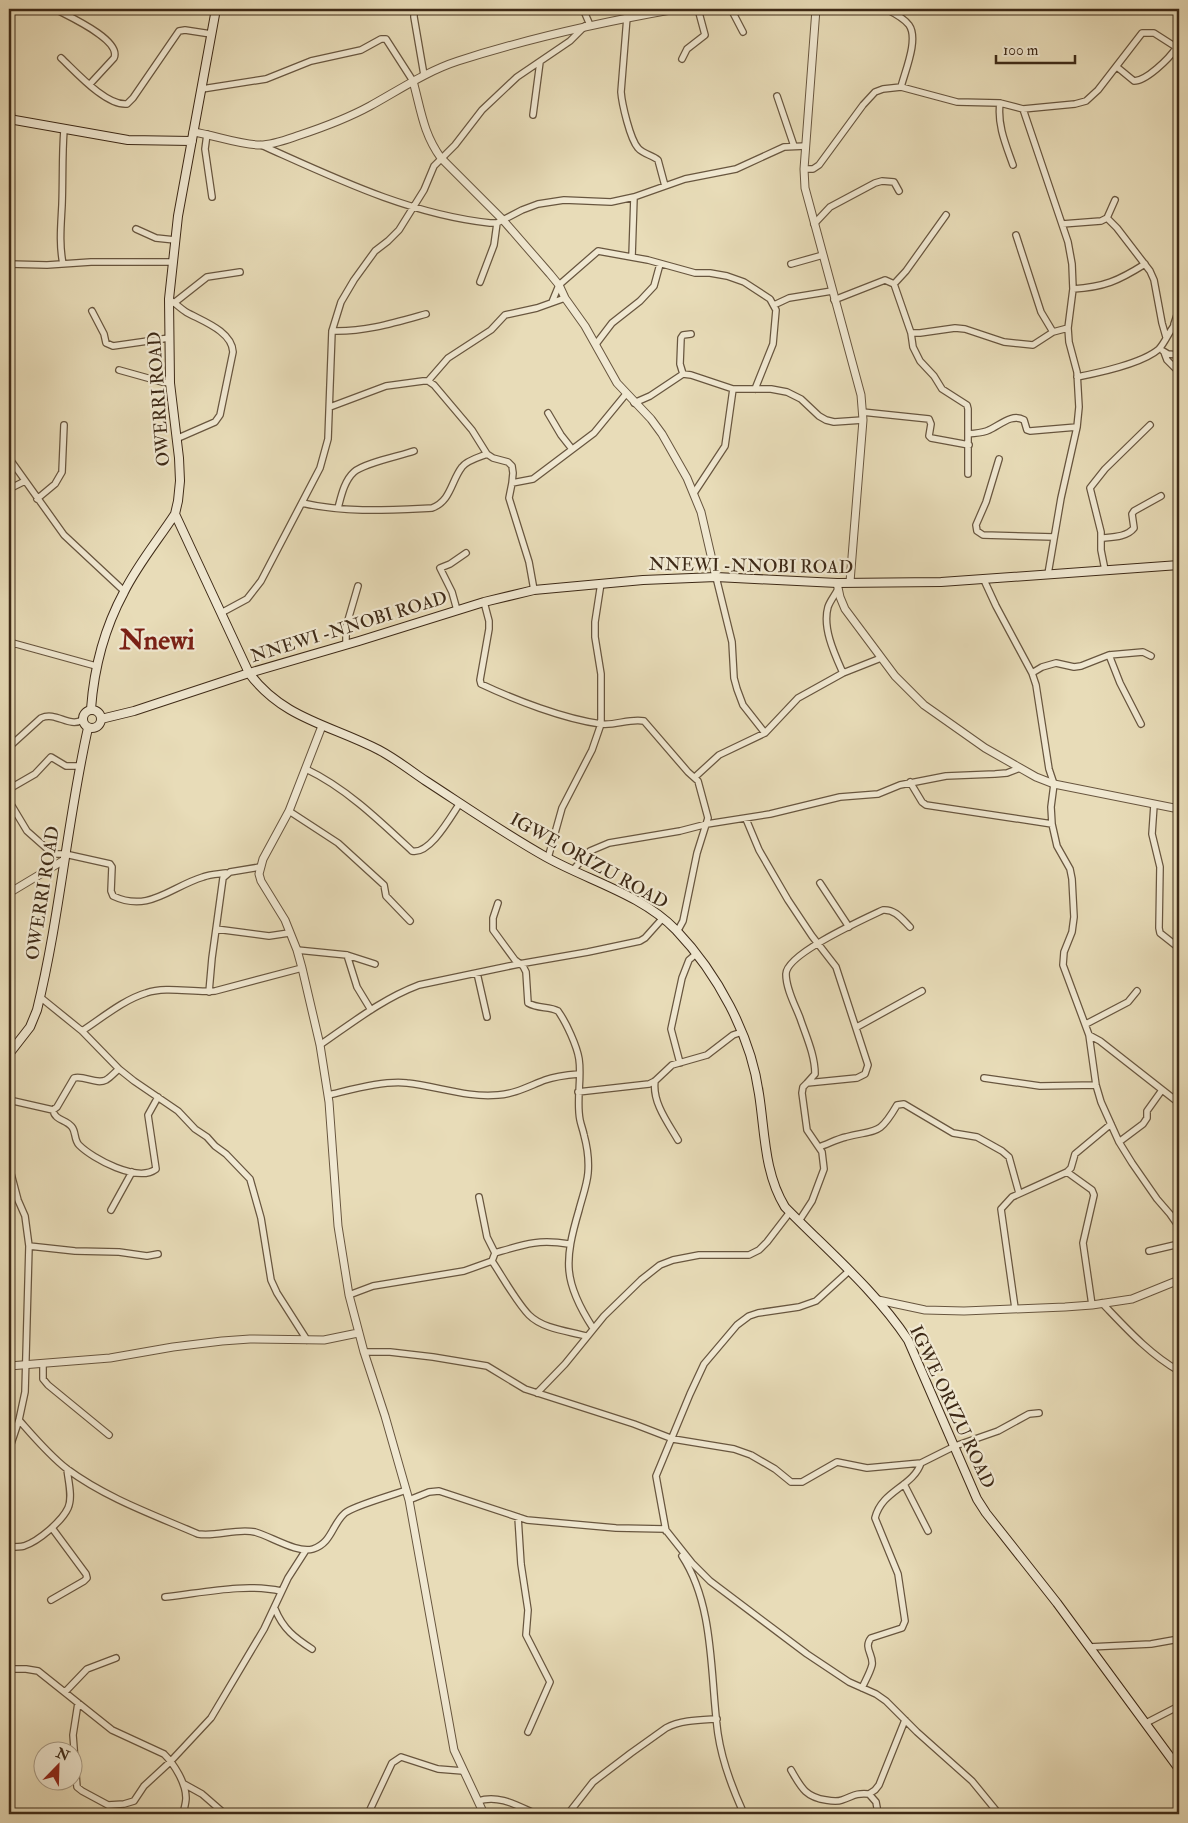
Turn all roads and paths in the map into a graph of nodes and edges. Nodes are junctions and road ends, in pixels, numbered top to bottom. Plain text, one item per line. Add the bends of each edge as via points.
1 (55, 9) edge
2 (216, 9) edge
3 (414, 9) edge
4 (583, 9) edge
5 (676, 9) edge
6 (698, 9) edge
7 (731, 9) edge
8 (816, 9) edge
9 (886, 9) edge
10 (627, 17) junction
11 (588, 26) junction
12 (743, 32) dead end
13 (211, 34) junction
14 (1178, 49) edge
15 (61, 58) dead end
16 (682, 59) dead end
17 (540, 62) junction
18 (1117, 67) junction
19 (424, 75) junction
20 (413, 81) junction
21 (90, 84) junction
22 (901, 87) junction
23 (202, 88) junction
24 (777, 96) dead end
25 (9, 98) edge
26 (1000, 103) junction
27 (1024, 109) junction
28 (533, 115) dead end
29 (10, 119) edge
30 (64, 130) junction
31 (193, 132) junction
32 (207, 134) junction
33 (192, 141) junction
34 (262, 145) junction
35 (794, 146) junction
36 (806, 146) junction
37 (441, 158) junction
38 (1012, 165) dead end
39 (804, 169) junction
40 (665, 186) junction
41 (899, 191) dead end
42 (212, 197) dead end
43 (634, 197) junction
44 (1115, 200) dead end
45 (413, 208) junction
46 (946, 215) dead end
47 (1107, 218) junction
48 (500, 221) junction
49 (814, 224) junction
50 (1062, 224) junction
51 (136, 229) dead end
52 (1016, 235) dead end
53 (175, 240) junction
54 (632, 256) junction
55 (823, 256) junction
56 (173, 262) junction
57 (9, 264) edge
58 (63, 264) junction
59 (660, 264) junction
60 (791, 264) dead end
61 (1145, 264) junction
62 (240, 272) dead end
63 (480, 282) dead end
64 (894, 284) junction
65 (559, 285) junction
66 (1073, 289) junction
67 (832, 291) junction
68 (565, 298) junction
69 (834, 300) junction
70 (172, 301) junction
71 (552, 302) junction
72 (774, 305) junction
73 (1179, 309) edge
74 (92, 311) dead end
75 (426, 314) dead end
76 (1177, 322) edge
77 (1068, 328) junction
78 (332, 331) junction
79 (1053, 332) junction
80 (911, 333) junction
81 (691, 334) dead end
82 (1166, 337) junction
83 (169, 338) junction
84 (596, 344) junction
85 (1161, 350) junction
86 (1179, 355) edge
87 (118, 370) dead end
88 (1179, 372) edge
89 (683, 374) junction
90 (1077, 377) junction
91 (428, 381) junction
92 (170, 383) junction
93 (733, 389) junction
94 (756, 389) junction
95 (626, 394) junction
96 (634, 403) junction
97 (330, 407) junction
98 (548, 413) dead end
99 (863, 416) junction
100 (64, 425) dead end
101 (1150, 425) dead end
102 (1077, 427) junction
103 (968, 434) junction
104 (176, 439) junction
105 (969, 445) junction
106 (572, 449) junction
107 (414, 452) dead end
108 (487, 454) junction
109 (9, 458) edge
110 (999, 458) dead end
111 (968, 474) dead end
112 (25, 481) junction
113 (512, 483) junction
114 (9, 489) edge
115 (694, 493) junction
116 (1161, 496) dead end
117 (37, 499) junction
118 (302, 503) junction
119 (338, 508) junction
120 (175, 514) junction
121 (1054, 537) junction
122 (1102, 538) junction
123 (466, 553) dead end
124 (1179, 565) edge
125 (1106, 570) junction
126 (1048, 574) junction
127 (716, 577) junction
128 (984, 580) junction
129 (850, 582) junction
130 (601, 583) junction
131 (358, 586) dead end
132 (838, 586) junction
133 (534, 590) junction
134 (124, 592) junction
135 (484, 602) junction
136 (457, 610) junction
137 (220, 613) junction
138 (10, 642) edge
139 (346, 645) junction
140 (9, 653) edge
141 (1108, 655) junction
142 (1151, 656) dead end
143 (881, 658) junction
144 (96, 666) junction
145 (248, 673) junction
146 (843, 673) junction
147 (1032, 673) junction
148 (91, 709) junction
149 (101, 719) junction
150 (82, 720) junction
151 (601, 724) junction
152 (1141, 724) dead end
153 (322, 726) junction
154 (88, 728) junction
155 (765, 733) junction
156 (9, 747) edge
157 (80, 766) junction
158 (1020, 768) junction
159 (306, 769) junction
160 (695, 777) junction
161 (910, 782) junction
162 (1054, 784) junction
163 (9, 789) edge
164 (9, 801) edge
165 (460, 803) junction
166 (1154, 805) junction
167 (1179, 809) edge
168 (289, 811) junction
169 (746, 819) junction
170 (707, 824) junction
171 (1052, 824) junction
172 (64, 857) junction
173 (548, 858) junction
174 (260, 867) junction
175 (573, 870) junction
176 (226, 873) junction
177 (820, 882) dead end
178 (9, 894) edge
179 (498, 903) dead end
180 (662, 918) junction
181 (410, 921) dead end
182 (849, 927) junction
183 (910, 927) dead end
184 (216, 930) junction
185 (677, 932) junction
186 (289, 933) junction
187 (818, 944) junction
188 (1179, 948) edge
189 (297, 950) junction
190 (696, 954) junction
191 (347, 955) junction
192 (375, 964) dead end
193 (519, 964) junction
194 (302, 968) junction
195 (477, 973) junction
196 (922, 991) dead end
197 (1136, 991) dead end
198 (209, 992) junction
199 (40, 997) junction
200 (371, 1010) junction
201 (487, 1017) dead end
202 (1086, 1024) junction
203 (857, 1027) junction
204 (82, 1031) junction
205 (742, 1032) junction
206 (1090, 1035) junction
207 (320, 1045) junction
208 (9, 1054) edge
209 (680, 1062) junction
210 (120, 1069) junction
211 (579, 1074) junction
212 (984, 1078) dead end
213 (655, 1081) junction
214 (807, 1083) junction
215 (1096, 1085) junction
216 (1162, 1090) junction
217 (578, 1092) junction
218 (328, 1095) junction
219 (158, 1097) junction
220 (9, 1100) edge
221 (1179, 1103) edge
222 (53, 1110) junction
223 (1111, 1124) junction
224 (678, 1140) dead end
225 (1119, 1142) junction
226 (819, 1147) junction
227 (9, 1166) edge
228 (132, 1172) junction
229 (1066, 1172) junction
230 (1020, 1193) junction
231 (479, 1197) dead end
232 (112, 1210) dead end
233 (790, 1212) junction
234 (799, 1222) junction
235 (1179, 1227) edge
236 (569, 1244) junction
237 (1179, 1244) edge
238 (29, 1246) junction
239 (1149, 1252) dead end
240 (495, 1253) junction
241 (158, 1254) dead end
242 (492, 1260) junction
243 (849, 1271) junction
244 (1179, 1280) edge
245 (350, 1295) junction
246 (878, 1300) junction
247 (1102, 1303) junction
248 (1092, 1305) junction
249 (1015, 1308) junction
250 (593, 1328) junction
251 (358, 1333) junction
252 (586, 1336) junction
253 (307, 1340) junction
254 (364, 1352) junction
255 (43, 1364) junction
256 (27, 1365) junction
257 (9, 1366) edge
258 (1179, 1370) edge
259 (537, 1393) junction
260 (1039, 1413) dead end
261 (1179, 1419) edge
262 (19, 1420) junction
263 (109, 1435) dead end
264 (672, 1439) junction
265 (955, 1446) junction
266 (9, 1450) edge
267 (921, 1463) junction
268 (67, 1469) junction
269 (904, 1484) junction
270 (406, 1490) junction
271 (408, 1500) junction
272 (518, 1517) junction
273 (52, 1528) junction
274 (665, 1529) junction
275 (928, 1531) dead end
276 (9, 1547) edge
277 (306, 1550) junction
278 (281, 1591) junction
279 (165, 1597) dead end
280 (51, 1600) dead end
281 (275, 1609) junction
282 (1179, 1639) edge
283 (1089, 1647) junction
284 (312, 1649) dead end
285 (116, 1658) dead end
286 (9, 1669) edge
287 (862, 1688) junction
288 (65, 1692) junction
289 (78, 1703) junction
290 (1179, 1706) edge
291 (717, 1719) junction
292 (905, 1720) junction
293 (1146, 1723) junction
294 (528, 1732) dead end
295 (170, 1762) junction
296 (1179, 1769) edge
297 (791, 1770) dead end
298 (463, 1772) junction
299 (184, 1784) junction
300 (869, 1794) junction
301 (478, 1801) junction
302 (184, 1814) edge
303 (225, 1814) edge
304 (368, 1814) edge
305 (484, 1814) edge
306 (536, 1814) edge
307 (568, 1814) edge
308 (744, 1814) edge
309 (879, 1814) edge
310 (999, 1814) edge

1 - 21 street via 108,40 114,48 114,58
2 - 13 main road, OWERRI ROAD
3 - 19 street
4 - 11 street
5 - 10 street
6 - 16 street via 705,35 687,49
7 - 12 street
8 - 36 street
9 - 22 street via 905,21 912,33 912,48
10 - 11 street
10 - 40 street via 622,102 636,144 658,160
11 - 17 street
11 - 19 street via 457,61
13 - 21 street via 179,32 127,104 104,96
13 - 23 main road, OWERRI ROAD
14 - 18 street via 1138,81
14 - 18 street via 1154,33 1142,33
15 - 21 street
17 - 28 street
17 - 37 street via 517,77 482,110
18 - 27 street via 1086,101
19 - 20 street
20 - 23 street via 386,38 361,50 311,61 266,79
20 - 34 street via 342,119
20 - 37 street via 427,136
22 - 26 street via 957,102
22 - 39 street via 875,92 819,165 814,169
23 - 31 main road, OWERRI ROAD
24 - 35 street
25 - 29 street
26 - 27 street
26 - 38 street via 998,115
27 - 50 street
29 - 30 main road
30 - 33 main road via 128,140
30 - 58 street via 60,243
31 - 32 street
31 - 33 main road, OWERRI ROAD
32 - 34 street
32 - 42 street via 205,149
33 - 53 main road, OWERRI ROAD
34 - 45 street via 358,188
35 - 36 street
35 - 40 street via 776,150 728,171
36 - 39 street
37 - 45 street
37 - 48 street
39 - 49 street
40 - 43 street
41 - 49 street via 894,182 882,180 830,207
43 - 48 street via 611,202 564,200 538,204
43 - 54 street
44 - 47 street
45 - 48 street via 482,222
45 - 78 street via 399,230 375,251 354,280 341,302
46 - 64 street
47 - 50 street
47 - 61 street
48 - 63 street
48 - 65 street via 532,251
49 - 55 street
50 - 66 street via 1072,264
51 - 53 street via 156,238
52 - 79 street via 1041,312
53 - 56 main road, OWERRI ROAD
54 - 59 street
54 - 65 street via 598,251
55 - 60 street
55 - 67 street
56 - 58 street
56 - 70 main road, OWERRI ROAD
57 - 58 street
59 - 72 street via 695,273 736,278
59 - 84 street via 654,286 612,323
61 - 66 street via 1123,278 1096,288
61 - 82 street via 1154,280
62 - 70 street via 207,277
64 - 69 street via 885,280
64 - 80 street
65 - 68 street
65 - 71 street
66 - 77 street
67 - 69 street
67 - 72 street via 789,298
68 - 71 street
68 - 84 street
69 - 99 street via 861,395
70 - 83 main road, OWERRI ROAD
70 - 104 street via 224,335 233,346 220,415 215,422
71 - 91 street via 505,315 491,330 448,358
72 - 94 street via 773,344
73 - 76 street
74 - 83 street via 109,345
75 - 78 street via 363,330
76 - 82 street
77 - 79 street
77 - 90 street
78 - 97 street
79 - 80 street via 1032,345 1004,342 955,328
80 - 103 street via 920,361 942,390 967,405
81 - 89 street via 680,338
82 - 85 street
83 - 92 main road, OWERRI ROAD
84 - 95 street
85 - 86 street
85 - 88 street
85 - 90 street via 1109,371
87 - 92 street
89 - 93 street
89 - 96 street
90 - 102 street
91 - 97 street via 386,386
91 - 108 street via 452,405
92 - 104 main road, OWERRI ROAD
93 - 94 street
93 - 115 street via 725,446
94 - 99 street via 787,392 826,420 834,422
95 - 96 street
95 - 106 street via 594,433
96 - 115 street via 662,434
97 - 118 street via 324,456
98 - 106 street
99 - 105 street via 929,419 931,438
99 - 129 street
100 - 117 street via 60,478
101 - 122 street via 1092,484 1090,493
102 - 103 street via 1030,432 1024,420 1016,418 988,430
102 - 121 street
103 - 105 street
104 - 120 main road, OWERRI ROAD via 180,492
105 - 111 street
106 - 113 street via 532,478
107 - 119 street via 353,473
108 - 113 street via 512,466
108 - 119 street via 464,465 447,497 438,506
109 - 112 street
110 - 121 street via 976,525 977,531 983,535
112 - 114 street
112 - 117 street
113 - 133 street via 509,498
115 - 127 street
116 - 122 street via 1134,511 1134,528 1129,532
117 - 134 street via 64,535
118 - 119 street
118 - 137 street via 251,595
120 - 134 main road, OWERRI ROAD
120 - 137 main road, IGWE ORIZU ROAD
121 - 126 street
122 - 125 street
123 - 136 street via 440,568
124 - 125 main road, NNEWI -NNOBI ROAD
125 - 126 main road, NNEWI -NNOBI ROAD
126 - 128 main road, NNEWI -NNOBI ROAD
127 - 130 main road, NNEWI -NNOBI ROAD
127 - 132 main road, NNEWI -NNOBI ROAD
127 - 155 street via 732,642 737,689 743,705
128 - 129 main road, NNEWI -NNOBI ROAD
128 - 147 street
129 - 132 main road, NNEWI -NNOBI ROAD
130 - 133 main road, NNEWI -NNOBI ROAD
130 - 151 street via 595,637
131 - 139 street via 346,627
132 - 143 street via 842,603 853,622
132 - 146 street via 827,620 830,643
133 - 135 main road, NNEWI -NNOBI ROAD
134 - 144 main road, OWERRI ROAD via 110,621
135 - 136 main road, NNEWI -NNOBI ROAD
135 - 151 street via 489,629 481,684 556,712
136 - 139 main road, NNEWI -NNOBI ROAD
137 - 145 main road, IGWE ORIZU ROAD
138 - 140 street
138 - 144 street
139 - 145 main road, NNEWI -NNOBI ROAD
141 - 142 street via 1143,652
141 - 147 street via 1081,666 1056,663
141 - 152 street
143 - 146 street
143 - 158 street via 924,705
144 - 148 main road, OWERRI ROAD
145 - 149 main road, NNEWI -NNOBI ROAD
145 - 153 main road, IGWE ORIZU ROAD via 275,699
146 - 155 street via 798,698
147 - 162 street
148 - 149 main road via 97,711
148 - 150 main road via 84,713
149 - 154 main road via 97,727
150 - 154 main road
150 - 156 street via 76,723 46,716
151 - 160 street via 644,721
151 - 173 street via 592,750 562,808
153 - 159 street
153 - 165 main road, IGWE ORIZU ROAD via 378,749
154 - 157 main road, OWERRI ROAD
155 - 160 street via 719,755
157 - 163 street via 68,766 51,758 34,774
157 - 172 main road, OWERRI ROAD
158 - 161 street via 1007,773 946,776
158 - 162 street
159 - 165 street via 378,819 412,851 421,850 433,841
159 - 168 street
160 - 170 street via 704,798
161 - 169 street via 878,794 835,798
161 - 171 street via 926,805
162 - 166 street
162 - 171 street
164 - 172 street via 26,830 53,854
165 - 173 main road, IGWE ORIZU ROAD
166 - 167 street
166 - 188 street via 1152,834 1160,867 1159,928 1160,933
168 - 174 street
168 - 181 street via 338,842 384,885 386,896
169 - 170 street
169 - 187 street via 759,850
170 - 175 street via 599,846
170 - 185 street via 697,853 683,920
171 - 202 street via 1057,846 1070,868 1072,879 1074,917 1063,965
172 - 176 street via 110,864 113,896 134,902 152,900 204,876
172 - 178 street
172 - 199 main road, OWERRI ROAD
173 - 175 main road, IGWE ORIZU ROAD
174 - 176 street
174 - 186 street via 261,881
175 - 180 main road, IGWE ORIZU ROAD via 629,897
176 - 184 street
177 - 182 street
179 - 193 street via 493,930
180 - 185 main road, IGWE ORIZU ROAD
180 - 193 street via 640,941
182 - 183 street via 889,909
182 - 187 street
184 - 186 street via 269,936
184 - 198 street
185 - 190 main road, IGWE ORIZU ROAD
186 - 189 street
187 - 203 street via 836,967
187 - 214 street via 799,955 786,974 815,1068 815,1074
189 - 191 street
189 - 194 street
190 - 205 main road, IGWE ORIZU ROAD
190 - 209 street via 689,960 682,978 671,1029
191 - 192 street
191 - 200 street via 357,987
193 - 195 street
193 - 211 street via 526,972 528,1003 555,1009 562,1016 578,1053
194 - 198 street
194 - 207 street
195 - 200 street via 419,985 396,994
195 - 201 street
196 - 203 street
197 - 202 street via 1128,1002
198 - 204 street via 166,990 146,993
199 - 204 street
199 - 208 main road, OWERRI ROAD via 34,1019
200 - 207 street
202 - 206 street
203 - 214 street via 868,1065 865,1074 857,1078
204 - 210 street
205 - 209 street via 706,1055
205 - 233 main road, IGWE ORIZU ROAD via 759,1092 770,1174 776,1192
206 - 215 street
206 - 216 street
207 - 218 street
209 - 213 street
210 - 219 street
210 - 222 street via 106,1080 74,1078
211 - 217 street
211 - 218 street via 560,1076 499,1095 406,1082
212 - 215 street via 1040,1086
213 - 217 street via 624,1088
213 - 224 street via 655,1097
214 - 226 street via 802,1087 807,1130
215 - 223 street
216 - 221 street
216 - 225 street via 1147,1111 1143,1124
217 - 236 street via 588,1172
218 - 245 street via 338,1226
219 - 228 street via 148,1115 156,1169
219 - 253 street via 178,1111 250,1179 262,1218 271,1280
220 - 222 street
222 - 228 street via 56,1118 71,1126 79,1145 108,1165
223 - 225 street
223 - 229 street via 1075,1154 1071,1168
225 - 235 street
226 - 230 street via 844,1137 877,1130 890,1119 897,1105 904,1104 953,1133 977,1137 1006,1153
226 - 234 street via 824,1169 812,1201
227 - 238 street via 25,1216
228 - 232 street
229 - 230 street
229 - 248 street via 1092,1190 1094,1195 1082,1243
230 - 249 street via 1001,1209
231 - 240 street via 487,1237
233 - 234 main road, IGWE ORIZU ROAD
233 - 250 street via 767,1242 749,1255 698,1256 660,1265
234 - 243 main road, IGWE ORIZU ROAD
236 - 240 street via 535,1242
236 - 250 street via 571,1284
237 - 239 street
238 - 241 street via 147,1256
238 - 256 street
240 - 242 street
242 - 245 street via 464,1271 373,1286
242 - 252 street via 529,1315 541,1323
243 - 246 main road, IGWE ORIZU ROAD
243 - 264 street via 816,1301 758,1313 736,1325 704,1364
244 - 247 street via 1132,1299
245 - 251 street
246 - 249 street via 926,1310
246 - 265 main road, IGWE ORIZU ROAD via 908,1340
247 - 248 street
247 - 258 street via 1151,1352
248 - 249 street
250 - 252 street
251 - 253 street
251 - 254 street
252 - 259 street via 566,1364
253 - 255 street via 222,1341 110,1358
254 - 259 street via 433,1356 487,1366
254 - 270 street
255 - 256 street
255 - 263 street via 43,1379
256 - 257 street
256 - 262 street
258 - 261 street
259 - 264 street
260 - 265 street via 1029,1414 998,1431
262 - 266 street
262 - 268 street
264 - 267 street via 752,1455 797,1483 842,1461 867,1468
264 - 274 street via 656,1476
265 - 267 street
265 - 283 main road, IGWE ORIZU ROAD via 986,1513
267 - 269 street
268 - 273 street via 68,1508
268 - 277 street via 96,1487 198,1534 250,1531
269 - 275 street
269 - 287 street via 881,1503 875,1518 898,1574 904,1625 870,1638 868,1649 872,1666
270 - 271 street
270 - 277 street via 345,1513 331,1536 320,1546
271 - 272 street via 439,1491
271 - 298 street via 449,1728
272 - 274 street via 616,1528
272 - 294 street via 527,1602 526,1635 550,1682
273 - 276 street via 24,1546
273 - 280 street via 87,1578
274 - 287 street via 710,1581 808,1654
274 - 291 street via 685,1560 698,1591 708,1633
277 - 278 street
278 - 279 street via 233,1589
278 - 281 street
281 - 284 street via 293,1637
281 - 295 street via 211,1718
282 - 283 street via 1151,1644
283 - 293 main road, IGWE ORIZU ROAD
285 - 288 street via 87,1669
286 - 288 street via 38,1671
287 - 292 street via 886,1701
288 - 289 street
289 - 295 street via 112,1730 159,1752
289 - 295 street via 73,1735 77,1787 82,1791 108,1805 124,1804 134,1800
290 - 293 street
291 - 307 street via 666,1728 593,1782
291 - 308 street via 725,1763
292 - 300 street via 879,1785
292 - 310 street via 964,1773
293 - 296 main road, IGWE ORIZU ROAD
295 - 299 street
297 - 300 street via 801,1788 820,1799 833,1801 856,1793
298 - 301 street
298 - 304 street via 396,1759
299 - 302 street
299 - 303 street via 202,1794
300 - 309 street via 876,1802
301 - 305 street
301 - 306 street via 495,1798

